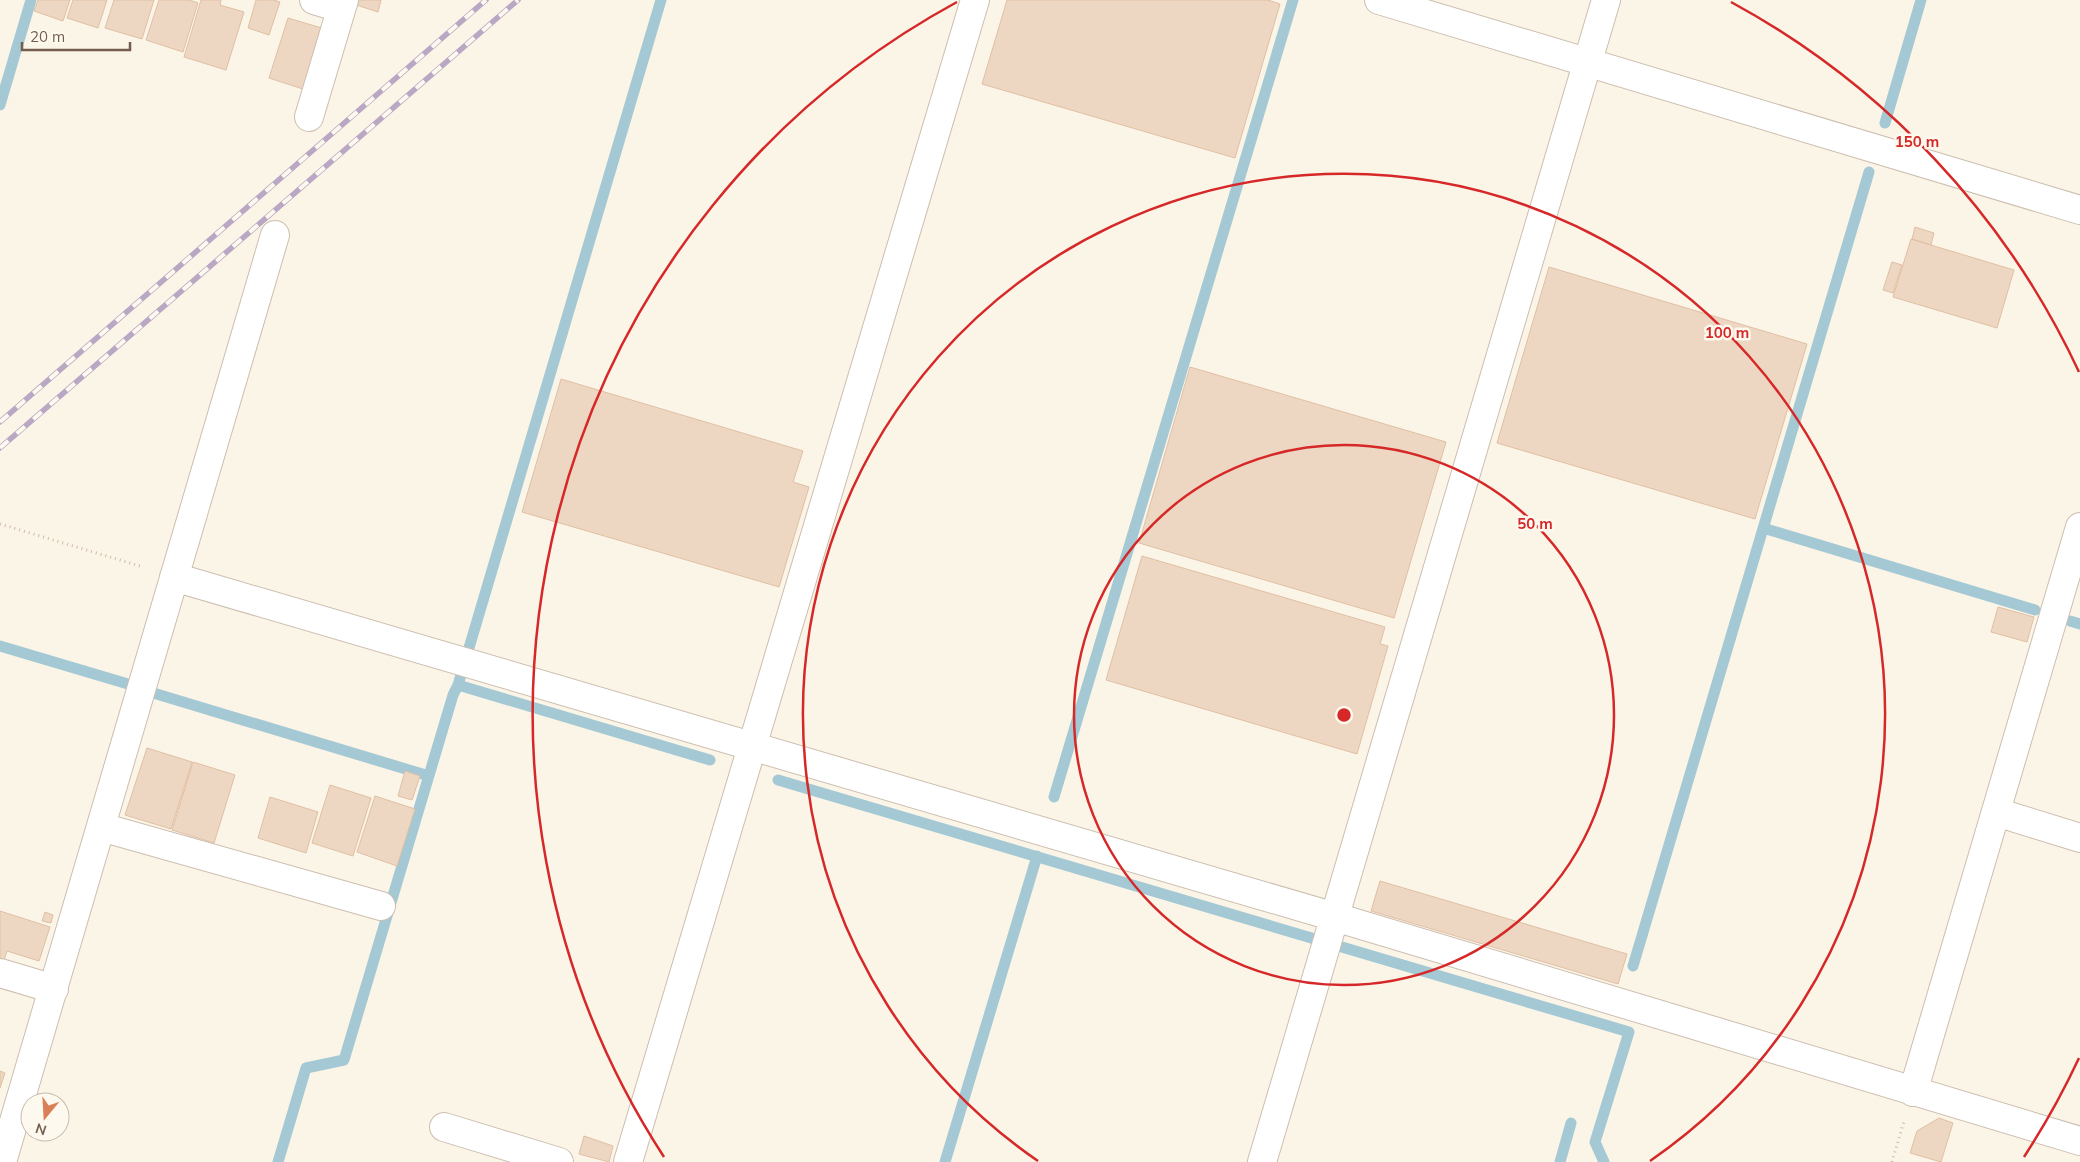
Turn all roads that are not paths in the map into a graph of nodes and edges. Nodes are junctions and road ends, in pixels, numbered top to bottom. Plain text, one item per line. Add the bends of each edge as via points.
1 (314, 0) edge
2 (975, 0) edge
3 (1379, 0) edge
4 (1606, 0) edge
5 (343, 4) edge
6 (1587, 62) junction
7 (309, 117) dead end
8 (2080, 210) edge
9 (275, 235) dead end
10 (2080, 527) edge
11 (174, 577) junction
12 (752, 745) junction
13 (1996, 812) junction
14 (101, 827) junction
15 (2080, 838) edge
16 (381, 906) dead end
17 (1330, 934) junction
18 (0, 973) edge
19 (54, 989) junction
20 (1913, 1092) junction
21 (444, 1127) dead end
22 (2080, 1141) edge
23 (2, 1162) edge
24 (559, 1162) edge
25 (628, 1162) edge
26 (1262, 1162) edge

1 - 5 street
2 - 12 street
3 - 6 street
4 - 6 street
5 - 7 street
6 - 8 street
6 - 17 street
9 - 11 street
10 - 13 street
11 - 12 street
11 - 14 street
12 - 17 street
12 - 25 street
13 - 15 street
13 - 20 street
14 - 16 street
14 - 19 street
17 - 20 street
17 - 26 street
18 - 19 street
19 - 23 street
20 - 22 street
21 - 24 street

